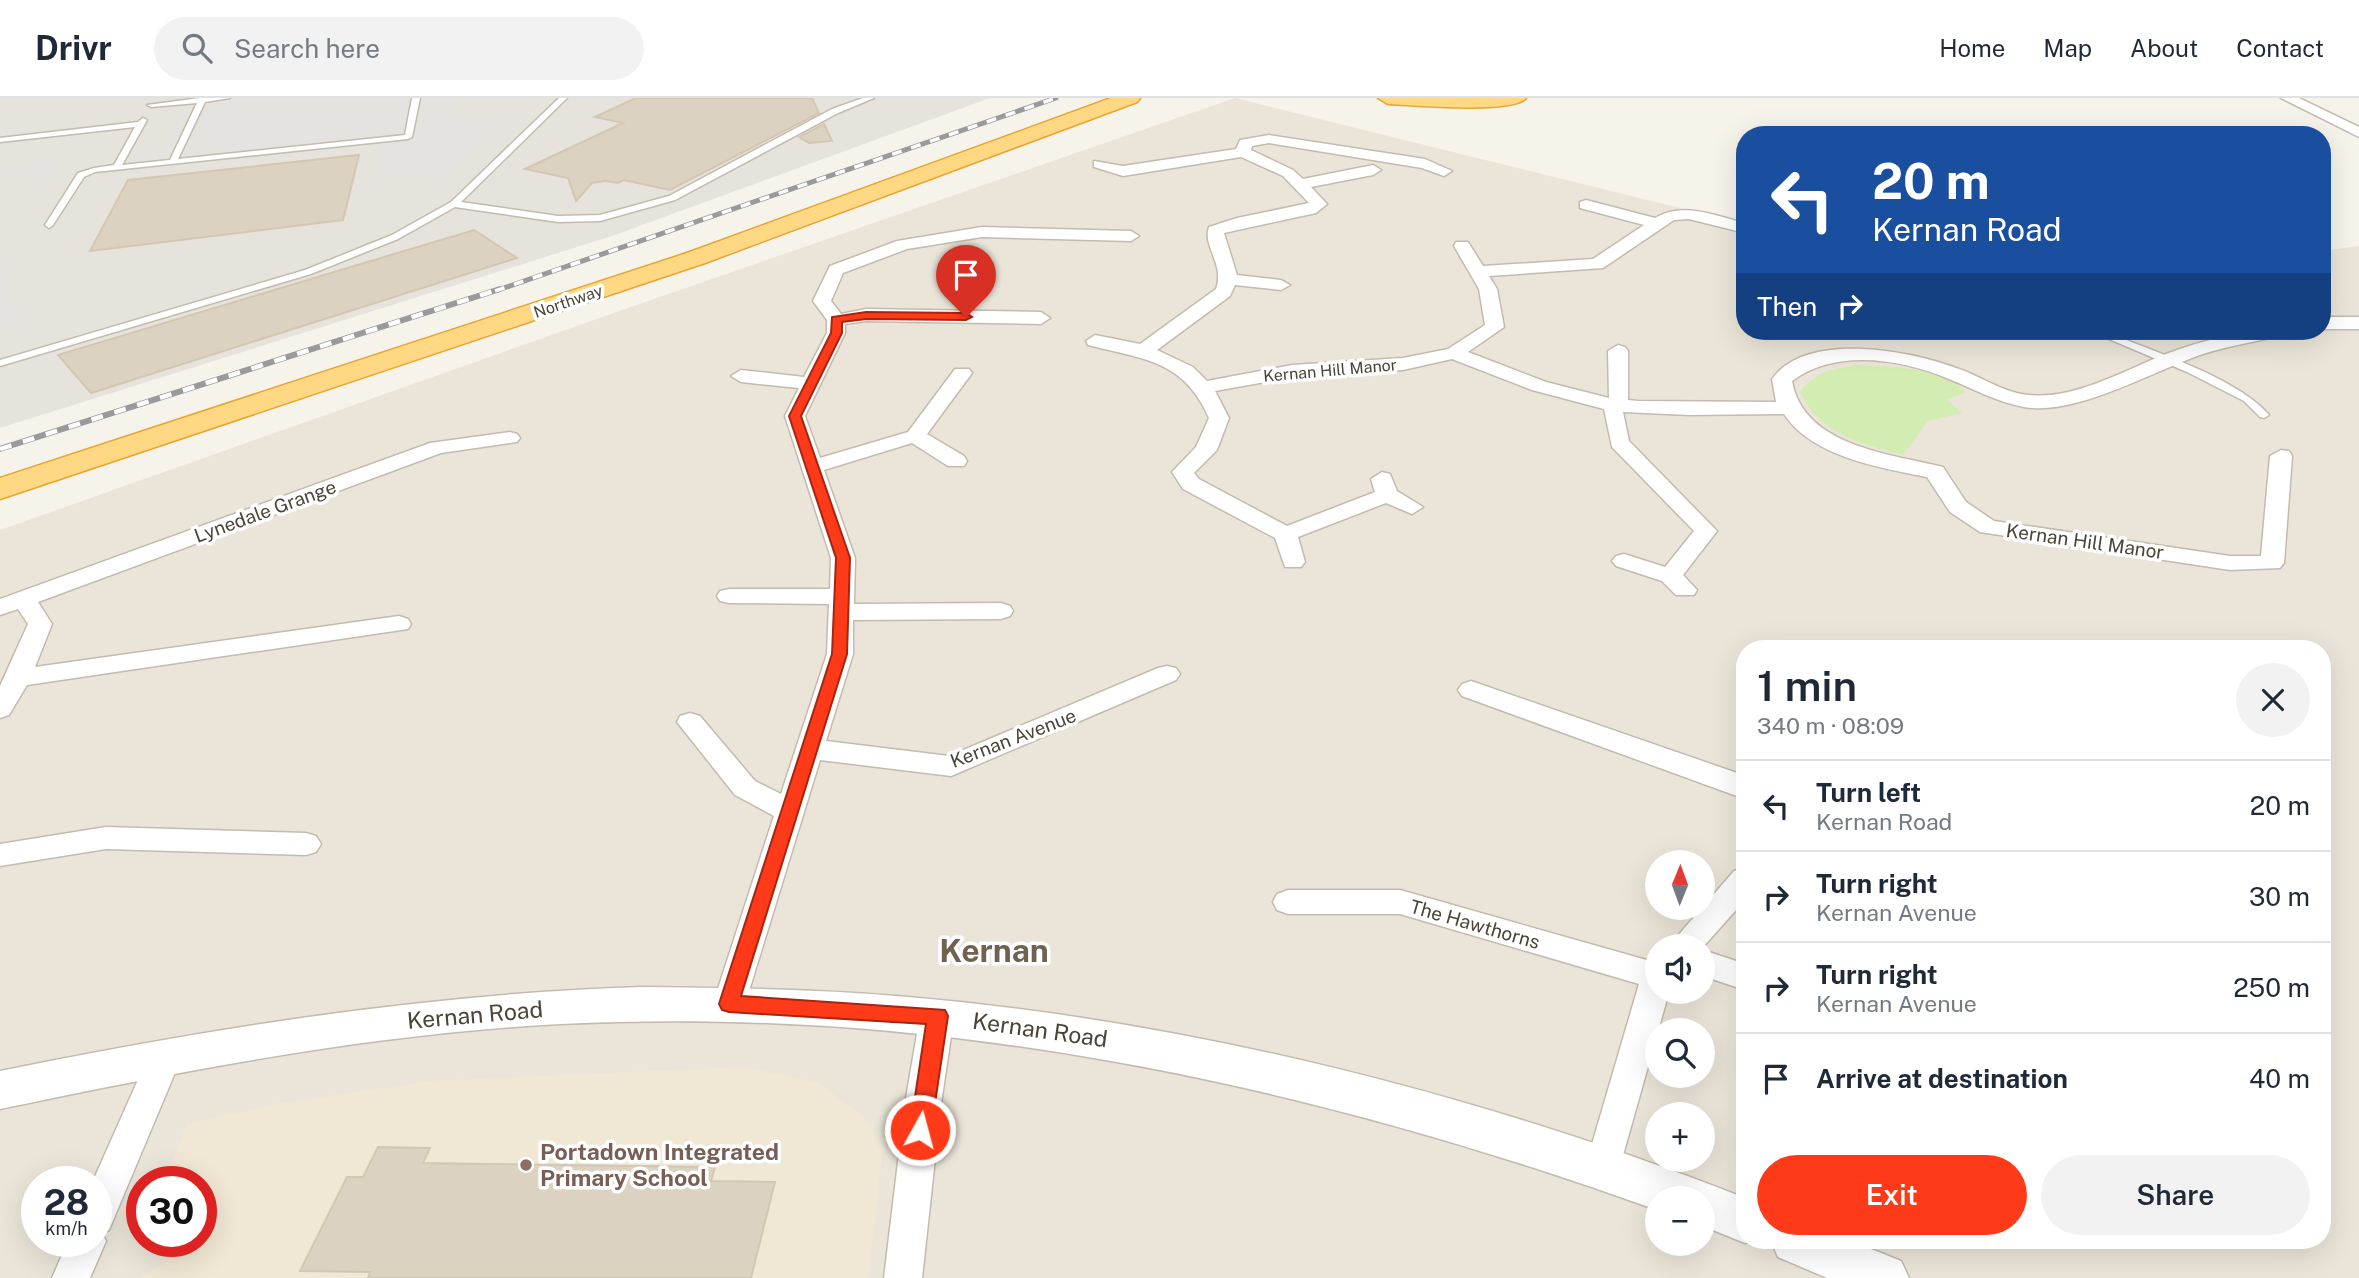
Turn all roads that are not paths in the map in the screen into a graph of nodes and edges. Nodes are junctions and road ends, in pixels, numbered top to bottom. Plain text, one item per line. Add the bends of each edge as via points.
1 (226, 98) edge
2 (416, 98) edge
3 (563, 98) edge
4 (870, 98) edge
5 (1130, 98) edge
6 (1388, 98) edge
7 (1516, 98) edge
8 (2288, 98) edge
9 (202, 100) junction
10 (153, 102) edge
11 (141, 124) junction
12 (2359, 133) edge
13 (0, 140) edge
14 (1243, 152) junction
15 (173, 162) junction
16 (1461, 163) dead end
17 (1099, 164) dead end
18 (117, 167) junction
19 (1373, 170) dead end
20 (1444, 171) junction
21 (1427, 179) dead end
22 (1301, 184) junction
23 (454, 204) junction
24 (1586, 205) dead end
25 (1658, 224) junction
26 (49, 225) dead end
27 (1736, 226) edge
28 (1131, 236) dead end
29 (1462, 246) dead end
30 (1478, 272) junction
31 (1230, 279) junction
32 (1287, 285) dead end
33 (1041, 318) dead end
34 (836, 320) junction
35 (2331, 323) edge
36 (2359, 323) edge
37 (2116, 340) edge
38 (2229, 340) edge
39 (1095, 341) dead end
40 (1146, 349) junction
41 (1618, 351) dead end
42 (1454, 353) junction
43 (2164, 361) junction
44 (0, 363) edge
45 (962, 373) dead end
46 (741, 376) dead end
47 (812, 384) junction
48 (1205, 387) junction
49 (1617, 404) junction
50 (1788, 408) junction
51 (2264, 415) dead end
52 (915, 436) junction
53 (510, 438) dead end
54 (2281, 456) dead end
55 (956, 461) dead end
56 (812, 467) junction
57 (0, 489) edge
58 (1412, 507) dead end
59 (1286, 534) junction
60 (1624, 561) dead end
61 (1293, 562) dead end
62 (729, 596) dead end
63 (12, 603) edge
64 (842, 604) junction
65 (1001, 611) dead end
66 (398, 624) dead end
67 (1167, 674) dead end
68 (18, 678) junction
69 (1471, 690) dead end
70 (0, 709) edge
71 (690, 722) dead end
72 (810, 749) junction
73 (1736, 784) edge
74 (790, 811) junction
75 (306, 844) dead end
76 (0, 855) edge
77 (1736, 889) edge
78 (1289, 902) dead end
79 (1696, 934) edge
80 (1715, 967) edge
81 (1645, 973) edge
82 (1736, 974) edge
83 (729, 1004) junction
84 (1649, 1004) edge
85 (937, 1016) junction
86 (165, 1056) junction
87 (0, 1090) edge
88 (1602, 1168) junction
89 (112, 1180) edge
90 (1652, 1186) edge
91 (1715, 1209) edge
92 (1736, 1217) edge
93 (1814, 1249) edge
94 (80, 1257) edge
95 (71, 1278) edge
96 (903, 1278) edge
97 (1884, 1278) edge

1 - 9 lane
2 - 15 lane via 408,137
3 - 23 lane
4 - 23 lane via 835,111 672,198 600,218 558,219
5 - 57 highway, Northway via 696,258
6 - 7 highway via 1469,102
8 - 12 street
9 - 10 lane
9 - 15 lane
10 - 11 lane
11 - 13 lane
11 - 18 lane
14 - 17 street via 1123,172
14 - 20 street via 1245,143 1269,138
14 - 22 street
15 - 18 lane
16 - 20 street
18 - 26 lane via 81,176
19 - 22 street
20 - 21 street
22 - 31 street via 1319,204 1215,231 1217,247 1230,266
23 - 44 lane via 395,237 308,272
24 - 25 street
25 - 27 street via 1670,216 1689,215
25 - 30 street via 1597,264
28 - 34 street via 982,232 903,245 835,270 822,301
29 - 30 street, Kernan Hill Manor
30 - 42 street, Kernan Hill Manor via 1488,289 1496,327
31 - 32 street
31 - 40 street via 1224,292
33 - 34 street via 866,315
34 - 47 street via 836,333
35 - 36 street
37 - 43 lane
38 - 43 street
39 - 40 street
40 - 48 street
41 - 49 street
42 - 48 street, Kernan Hill Manor via 1403,364 1292,370
42 - 49 street via 1555,391
43 - 50 street via 2037,402 2007,397 1920,363 1879,357 1816,359 1795,367 1782,380 1781,394
43 - 51 lane via 2248,399
45 - 52 street
46 - 47 street
47 - 56 street via 795,416
48 - 59 street via 1219,418 1206,450 1183,472 1191,484
49 - 50 street
49 - 60 street via 1613,412 1619,443 1706,531 1677,583
50 - 54 street, Kernan Hill Manor via 1803,425 1840,446 1935,472 1958,507 1988,527 2230,563 2272,563
52 - 55 street
52 - 56 street
53 - 63 street, Lynedale Grange via 437,447
56 - 64 street via 843,558
58 - 59 street via 1385,487
59 - 61 street
62 - 64 street
63 - 68 street, Lynedale Grange via 40,624
64 - 65 street
64 - 72 street via 839,654
66 - 68 street
67 - 72 street, Kernan Avenue via 951,766
68 - 70 street, Lynedale Grange
69 - 73 street
71 - 74 street via 746,788
72 - 74 street
74 - 83 street
75 - 76 street via 106,838
77 - 79 street
78 - 81 street, The Hawthorns via 1400,902
80 - 82 street
83 - 85 street, Kernan Road
83 - 86 street, Kernan Road via 560,1007 408,1020
84 - 88 street, The Hawthorns
85 - 88 street, Kernan Road via 1082,1035 1261,1068 1443,1115
85 - 96 street
86 - 87 street, Kernan Road
86 - 89 street
88 - 90 street, Kernan Road
91 - 92 street
93 - 97 street
94 - 95 street

